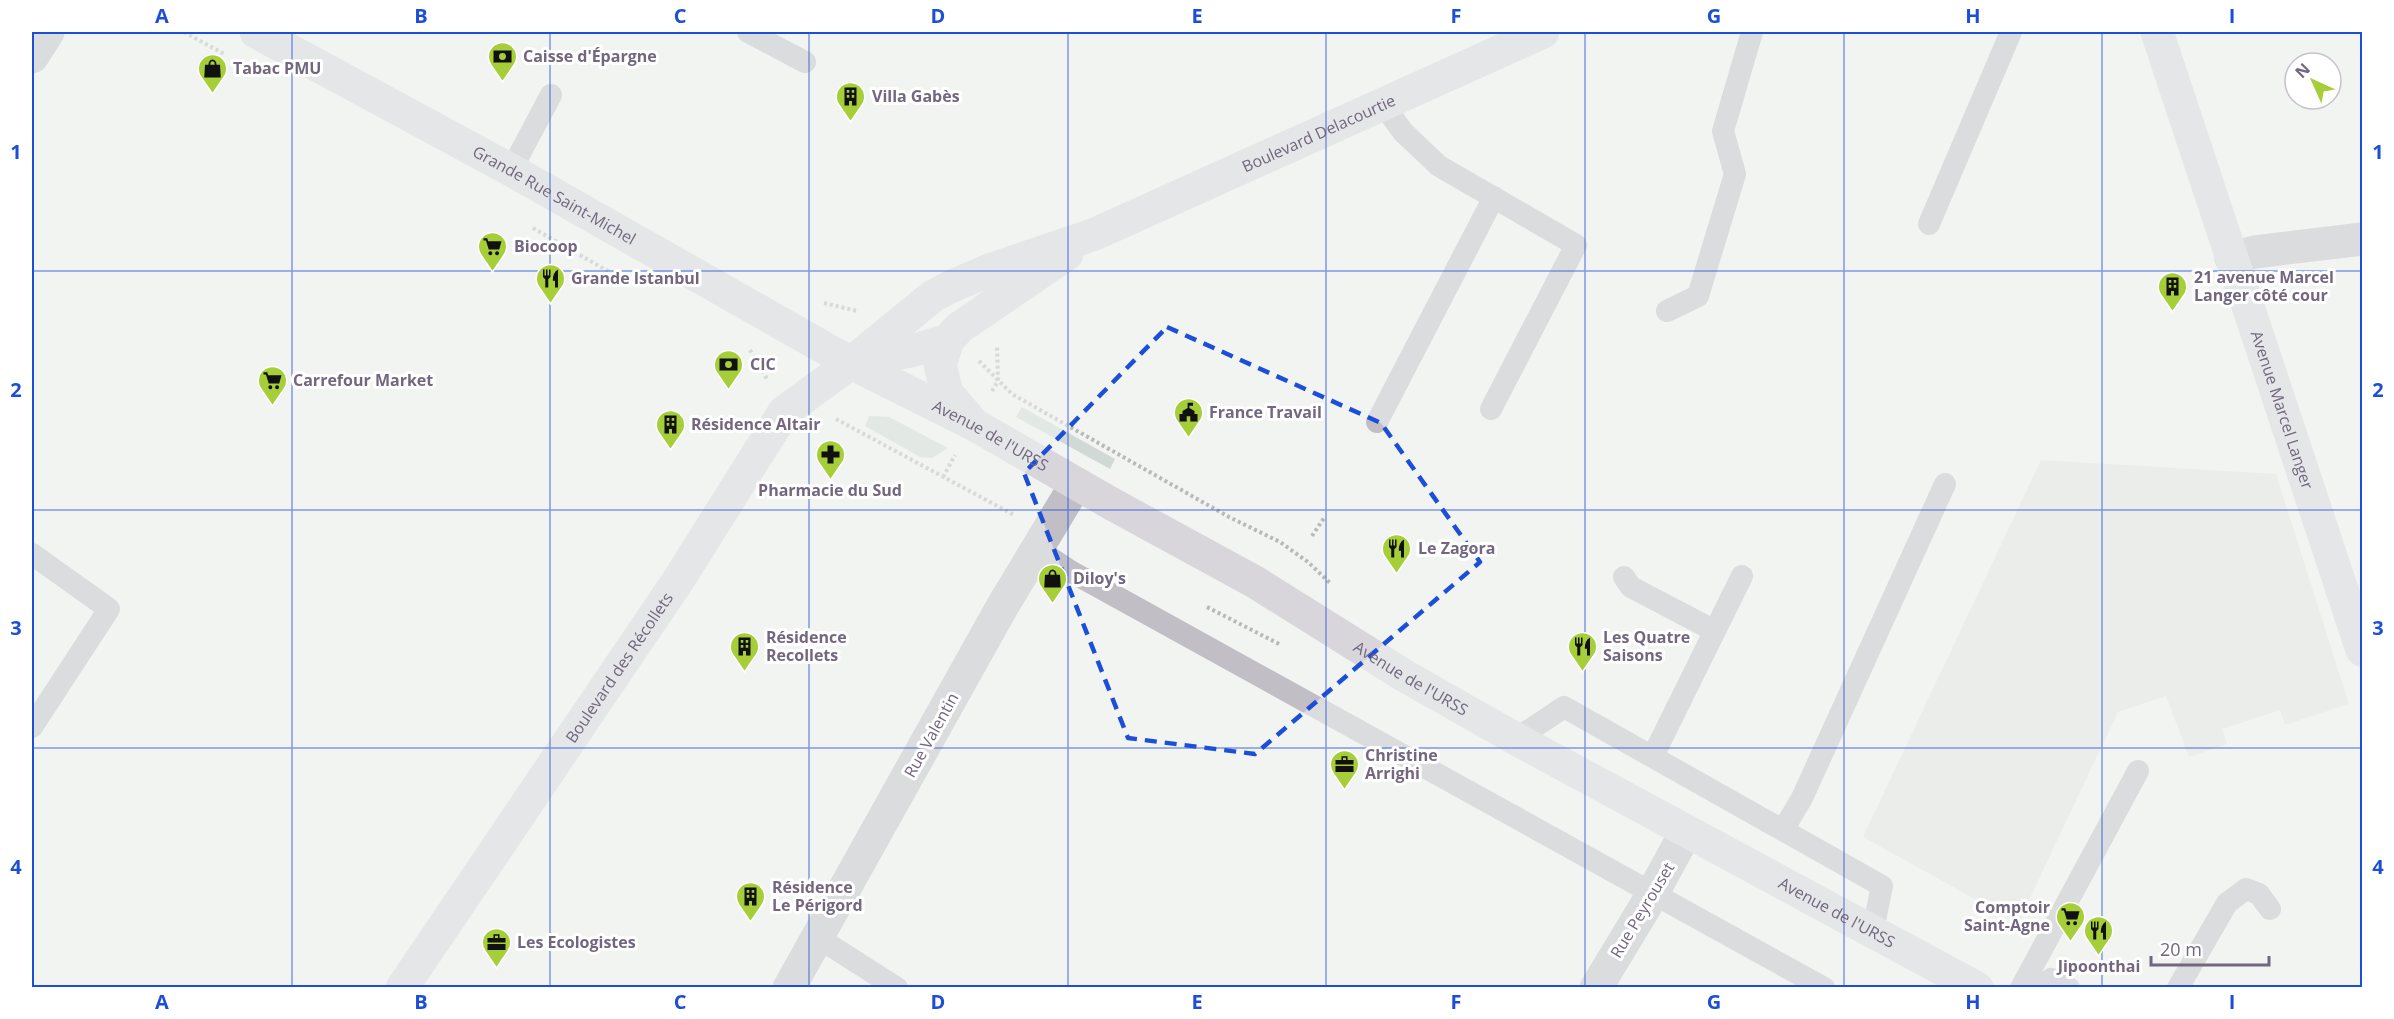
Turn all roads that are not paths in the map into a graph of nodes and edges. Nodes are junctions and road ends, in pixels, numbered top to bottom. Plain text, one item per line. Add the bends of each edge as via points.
1 (48, 32) edge
2 (256, 32) edge
3 (748, 32) edge
4 (1543, 32) edge
5 (1752, 32) edge
6 (2010, 32) edge
7 (2157, 32) edge
8 (32, 57) edge
9 (805, 62) dead end
10 (550, 95) dead end
11 (1382, 104) junction
12 (511, 170) junction
13 (1494, 197) junction
14 (1929, 224) dead end
15 (1095, 234) junction
16 (2362, 239) edge
17 (2231, 258) junction
18 (1667, 311) dead end
19 (948, 340) junction
20 (851, 363) junction
21 (1491, 409) dead end
22 (1377, 422) dead end
23 (973, 424) junction
24 (1076, 484) junction
25 (1946, 484) dead end
26 (1037, 549) junction
27 (32, 554) edge
28 (1742, 576) dead end
29 (1624, 577) dead end
30 (1715, 631) junction
31 (2362, 650) edge
32 (32, 727) edge
33 (1516, 740) junction
34 (1653, 756) junction
35 (2138, 771) dead end
36 (1784, 830) junction
37 (1686, 832) junction
38 (1653, 892) junction
39 (2270, 909) dead end
40 (1873, 930) junction
41 (817, 937) junction
42 (402, 987) edge
43 (789, 987) edge
44 (897, 987) edge
45 (1596, 987) edge
46 (1824, 987) edge
47 (1977, 987) edge
48 (2021, 987) edge
49 (2039, 987) edge
50 (2069, 987) edge
51 (2178, 987) edge

1 - 8 street
2 - 12 main road, Grande Rue Saint-Michel
3 - 9 lane
4 - 11 main road, Boulevard Delacourtie
5 - 18 lane via 1723,131 1736,174 1698,296
6 - 14 lane
7 - 17 main road, Avenue Marcel Langer
10 - 12 lane
11 - 13 lane via 1403,132 1439,166
11 - 15 main road, Boulevard Delacourtie
12 - 20 main road, Grande Rue Saint-Michel
13 - 21 lane via 1576,245
13 - 22 lane
15 - 19 main road, Boulevard Delacourtie via 959,328
15 - 20 main road, Boulevard Delacourtie via 950,287 933,296
16 - 17 street
17 - 31 main road, Avenue Marcel Langer
19 - 20 main road, Boulevard Delacourtie
19 - 23 main road via 940,365 947,393
20 - 23 main road, Avenue de l'URSS
20 - 42 main road, Boulevard des Récollets via 784,412 679,579
23 - 24 main road, Avenue de l'URSS
24 - 26 street, Rue Valentin
24 - 33 main road, Avenue de l'URSS via 1255,582
25 - 36 lane
26 - 38 lane via 1070,572
26 - 41 street, Rue Valentin
27 - 32 lane via 109,609
28 - 30 lane
29 - 30 lane via 1631,587
30 - 34 lane
33 - 34 lane via 1564,707
33 - 37 main road, Avenue de l'URSS
34 - 36 lane
35 - 48 lane
36 - 40 lane via 1882,886
37 - 38 street, Rue Peyrouset
37 - 40 main road, Avenue de l'URSS
38 - 45 street, Rue Peyrouset
38 - 46 lane
39 - 51 lane via 2259,894 2246,889 2227,903
40 - 47 main road, Avenue de l'URSS
41 - 43 street, Rue Valentin
41 - 44 lane
49 - 50 lane via 2051,979

